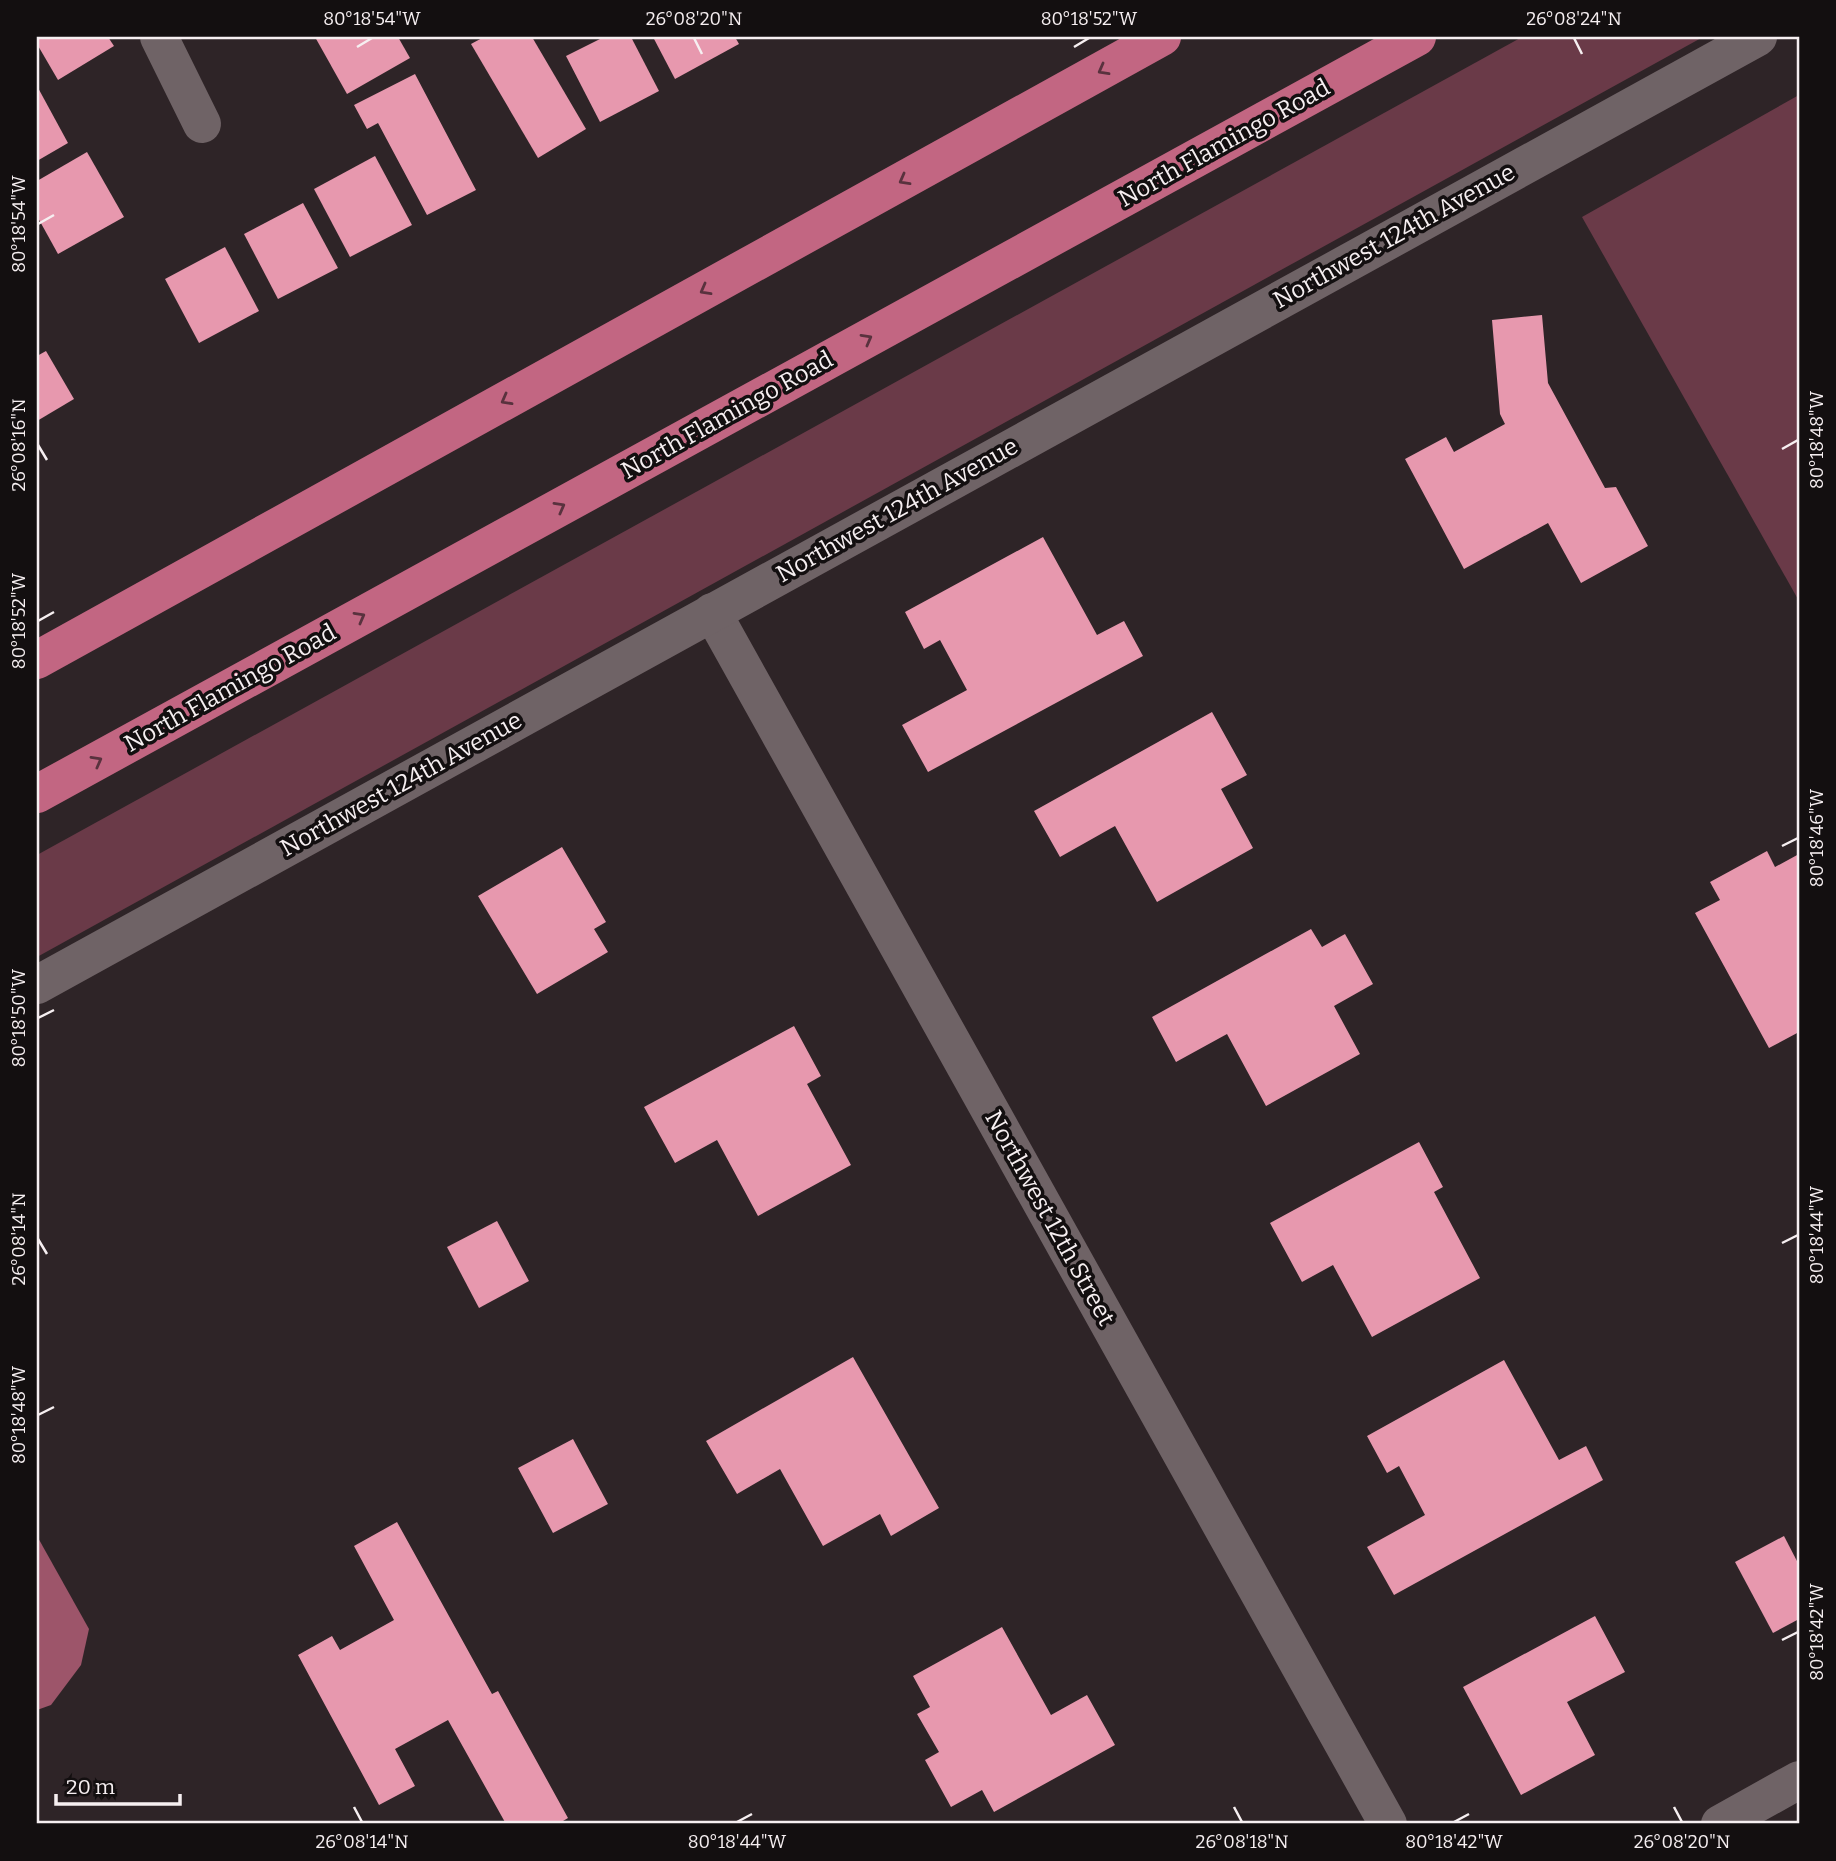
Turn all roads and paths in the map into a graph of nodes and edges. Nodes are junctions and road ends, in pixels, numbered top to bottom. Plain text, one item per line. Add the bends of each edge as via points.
1 (159, 37) edge
2 (1162, 37) edge
3 (1417, 37) edge
4 (1758, 37) edge
5 (202, 124) dead end
6 (712, 612) junction
7 (37, 660) edge
8 (37, 794) edge
9 (37, 985) edge
10 (1799, 1780) edge
11 (1388, 1824) edge
12 (1720, 1824) edge

1 - 5 street
2 -> 7 highway
8 -> 3 highway, North Flamingo Road
4 - 6 street, Northwest 124th Avenue
6 - 9 street, Northwest 124th Avenue
6 - 11 street, Northwest 12th Street
10 - 12 street

